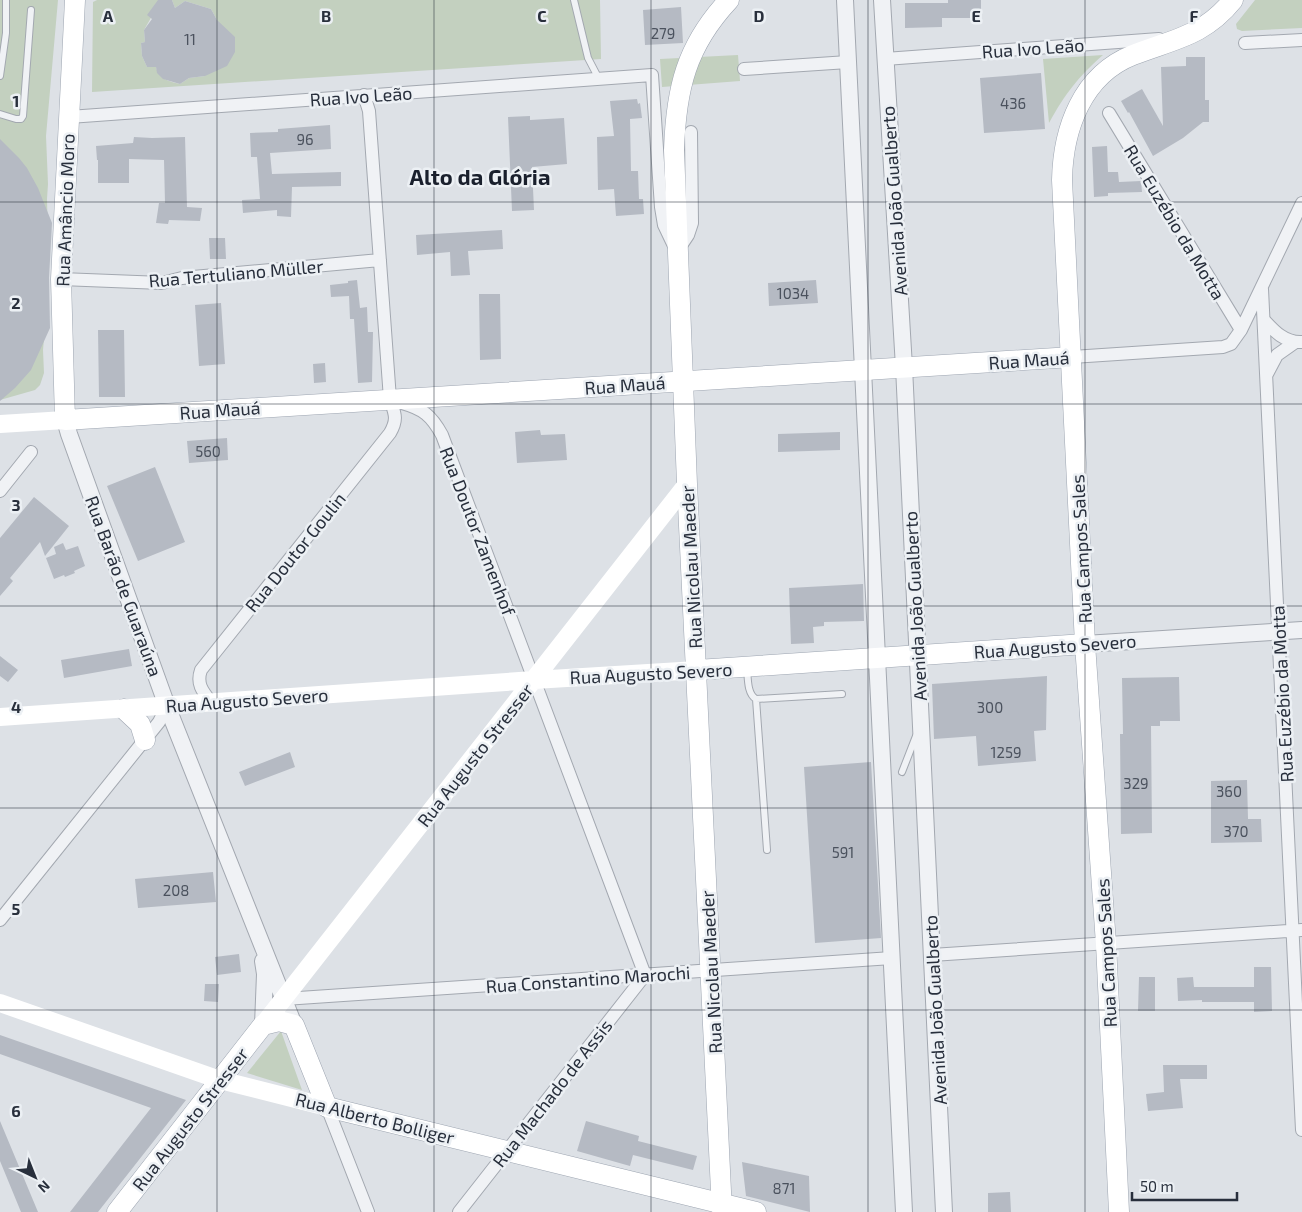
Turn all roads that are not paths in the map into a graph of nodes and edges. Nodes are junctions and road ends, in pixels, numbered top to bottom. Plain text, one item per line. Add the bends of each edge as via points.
1 (6, 0) edge
2 (75, 0) edge
3 (574, 0) edge
4 (729, 0) edge
5 (845, 0) edge
6 (882, 0) edge
7 (1233, 0) edge
8 (31, 10) dead end
9 (1181, 38) junction
10 (1302, 40) edge
11 (1245, 43) dead end
12 (885, 58) junction
13 (848, 62) junction
14 (1, 68) edge
15 (744, 69) dead end
16 (0, 76) edge
17 (599, 79) junction
18 (364, 95) junction
19 (1109, 113) dead end
20 (0, 114) edge
21 (69, 117) junction
22 (691, 132) dead end
23 (1302, 203) edge
24 (677, 252) junction
25 (380, 260) junction
26 (61, 279) junction
27 (1262, 288) junction
28 (1264, 320) junction
29 (1241, 330) junction
30 (1298, 343) edge
31 (1072, 357) junction
32 (904, 367) junction
33 (864, 370) junction
34 (1267, 376) junction
35 (683, 381) junction
36 (390, 399) junction
37 (66, 420) junction
38 (0, 424) edge
39 (31, 452) dead end
40 (687, 484) junction
41 (0, 491) edge
42 (1302, 630) edge
43 (1279, 631) junction
44 (1085, 644) junction
45 (918, 656) junction
46 (877, 658) junction
47 (747, 667) junction
48 (697, 670) junction
49 (534, 680) junction
50 (842, 694) dead end
51 (756, 700) junction
52 (211, 702) junction
53 (167, 706) junction
54 (124, 709) junction
55 (0, 717) edge
56 (921, 724) junction
57 (145, 740) junction
58 (902, 772) dead end
59 (767, 850) dead end
60 (252, 918) junction
61 (0, 920) edge
62 (1297, 931) edge
63 (1106, 944) junction
64 (932, 956) junction
65 (892, 958) junction
66 (711, 970) junction
67 (644, 975) junction
68 (284, 999) junction
69 (0, 1003) edge
70 (264, 1025) junction
71 (294, 1025) junction
72 (220, 1080) junction
73 (317, 1083) junction
74 (289, 1097) junction
75 (327, 1107) junction
76 (1302, 1130) edge
77 (507, 1151) junction
78 (722, 1208) edge
79 (117, 1212) edge
80 (368, 1212) edge
81 (458, 1212) edge
82 (756, 1212) edge
83 (904, 1212) edge
84 (944, 1212) edge
85 (1119, 1212) edge

1 - 14 lane
2 - 21 main road, Rua Amâncio Moro
3 - 17 lane via 588,58
4 - 24 main road, Rua Nicolau Maeder via 703,32 679,92 675,128
5 - 13 street, Avenida João Gualberto
6 - 12 street, Avenida João Gualberto
7 - 9 main road, Rua Campos Sales via 1207,26
8 - 20 lane via 23,116 16,119
9 - 12 street, Rua Ivo Leão
9 - 31 main road, Rua Campos Sales via 1132,55 1108,70 1087,92 1070,125 1062,180
10 - 11 street
12 - 32 street, Avenida João Gualberto
13 - 15 street
13 - 33 street, Avenida João Gualberto
14 - 16 lane
17 - 18 street, Rua Ivo Leão
17 - 24 street, Rua Ivo Leão via 652,75 661,207 664,225
18 - 21 street, Rua Ivo Leão
18 - 25 street via 369,111
19 - 29 street, Rua Euzébio da Motta
21 - 26 main road, Rua Amâncio Moro
22 - 24 street via 692,223
23 - 27 street, Rua Mauá
24 - 35 main road, Rua Nicolau Maeder
25 - 26 street, Rua Tertuliano Müller via 182,278 162,283
25 - 36 street
26 - 37 main road, Rua Amâncio Moro
27 - 28 street, Rua Euzébio da Motta
27 - 29 street, Rua Mauá
28 - 30 street via 1278,334
28 - 34 street, Rua Euzébio da Motta
29 - 31 street, Rua Mauá via 1231,344 1223,347
30 - 34 street via 1277,355
31 - 32 main road, Rua Mauá
31 - 44 main road, Rua Campos Sales
32 - 33 main road, Rua Mauá
32 - 45 street, Avenida João Gualberto
33 - 35 main road, Rua Mauá
33 - 46 street, Avenida João Gualberto
34 - 43 street, Rua Euzébio da Motta
35 - 36 main road, Rua Mauá
35 - 40 main road, Rua Nicolau Maeder
36 - 37 main road, Rua Mauá
36 - 49 street, Rua Doutor Zamenhof via 427,414 442,435
36 - 52 street, Rua Doutor Goulin via 396,417 390,433 200,670 199,684
37 - 38 main road, Rua Mauá
37 - 53 street, Rua Barão de Guaraúna
39 - 41 street
40 - 48 main road, Rua Nicolau Maeder
40 - 49 main road, Rua Augusto Stresser
42 - 43 street, Rua Augusto Severo
43 - 44 street, Rua Augusto Severo
43 - 62 street, Rua Euzébio da Motta
44 - 45 main road, Rua Augusto Severo
44 - 63 main road, Rua Campos Sales
45 - 46 main road, Rua Augusto Severo
45 - 56 street, Avenida João Gualberto
46 - 47 main road, Rua Augusto Severo
46 - 65 street, Avenida João Gualberto
47 - 48 main road, Rua Augusto Severo
47 - 51 lane via 750,692
48 - 49 main road, Rua Augusto Severo
48 - 66 main road, Rua Nicolau Maeder
49 - 52 main road, Rua Augusto Severo
49 - 67 street, Rua Doutor Zamenhof
49 - 68 main road, Rua Augusto Stresser
50 - 51 lane
51 - 59 lane
52 - 53 main road, Rua Augusto Severo
53 - 54 main road, Rua Augusto Severo
53 - 57 street
53 - 60 street, Rua Barão de Guaraúna
54 - 55 main road, Rua Augusto Severo
54 - 57 main road via 140,724
56 - 58 lane
56 - 64 street, Avenida João Gualberto
57 - 61 street
60 - 68 street, Rua Barão de Guaraúna
60 - 70 street, Rua Barão de Guaraúna via 265,974
62 - 63 street
62 - 76 street, Rua Euzébio da Motta
63 - 64 street
63 - 85 main road, Rua Campos Sales
64 - 84 street, Avenida João Gualberto
65 - 66 street, Rua Constantino Marochi
65 - 83 street, Avenida João Gualberto
66 - 67 street, Rua Constantino Marochi
66 - 78 main road, Rua Nicolau Maeder
67 - 68 street, Rua Constantino Marochi
67 - 77 street, Rua Machado de Assis
68 - 70 main road, Rua Augusto Stresser
68 - 71 street, Rua Barão de Guaraúna
69 - 72 main road, Rua Alberto Bolliger
70 - 71 main road via 279,1021
70 - 72 main road, Rua Augusto Stresser
71 - 73 main road, Rua Barão de Guaraúna
72 - 74 main road, Rua Alberto Bolliger
72 - 79 main road, Rua Augusto Stresser
73 - 74 main road via 307,1094
73 - 75 main road, Rua Barão de Guaraúna
74 - 75 main road, Rua Alberto Bolliger
75 - 77 main road, Rua Alberto Bolliger
75 - 80 street, Rua Barão de Guaraúna
77 - 78 main road, Rua Alberto Bolliger
77 - 81 street, Rua Machado de Assis
78 - 82 main road, Rua Alberto Bolliger

